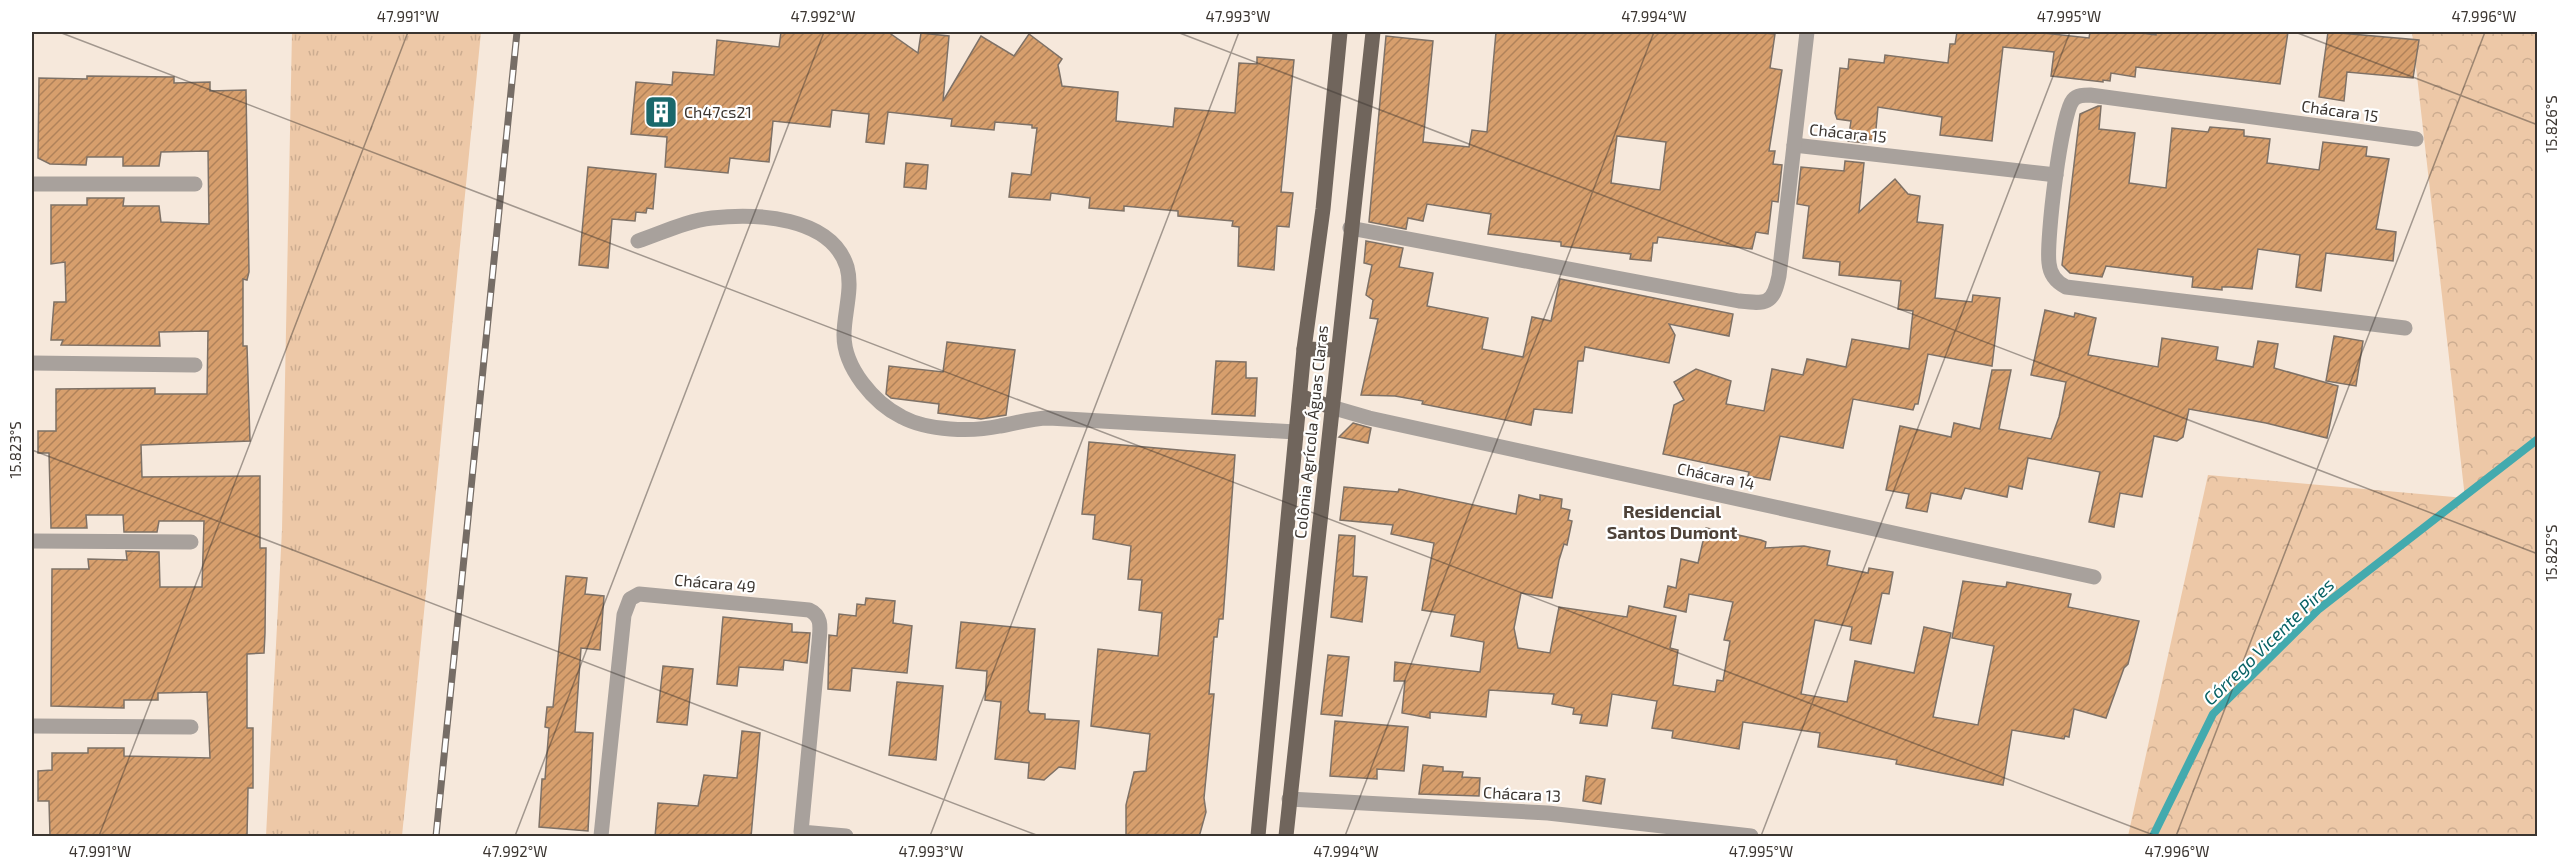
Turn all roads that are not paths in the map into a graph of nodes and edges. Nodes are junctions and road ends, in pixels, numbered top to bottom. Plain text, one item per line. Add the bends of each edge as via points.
1 (1340, 32) edge
2 (1373, 32) edge
3 (1806, 32) edge
4 (2416, 139) dead end
5 (1794, 145) junction
6 (2056, 175) junction
7 (32, 184) edge
8 (195, 184) dead end
9 (1350, 228) junction
10 (638, 241) dead end
11 (2405, 328) dead end
12 (1304, 349) junction
13 (1338, 350) junction
14 (32, 363) edge
15 (195, 365) dead end
16 (1300, 396) junction
17 (1331, 407) junction
18 (1296, 432) junction
19 (32, 541) edge
20 (191, 542) dead end
21 (2094, 577) dead end
22 (32, 726) edge
23 (191, 727) dead end
24 (1289, 799) junction
25 (801, 834) edge
26 (601, 837) edge
27 (846, 837) edge
28 (1258, 837) edge
29 (1286, 837) edge
30 (1751, 837) edge

1 - 12 main road, Colônia Agrícola Águas Claras via 1323,209
2 - 9 main road, Colônia Agrícola Águas Claras
3 - 5 street
4 - 6 street, Chácara 15 via 2090,94 2072,101
5 - 6 street, Chácara 15
5 - 9 street, Chácara 15 via 1776,290 1771,300 1761,304
6 - 11 street via 2048,262 2057,282 2066,287
7 - 8 street
9 - 13 main road, Colônia Agrícola Águas Claras
10 - 18 street via 686,224 736,216 786,221 827,238 847,268 844,337 848,356 875,398 915,422 986,429 1049,418
12 - 13 main road
12 - 16 main road, Colônia Agrícola Águas Claras
13 - 17 main road, Colônia Agrícola Águas Claras
14 - 15 street
16 - 17 main road
16 - 18 main road, Colônia Agrícola Águas Claras
17 - 21 street, Chácara 14
17 - 24 main road, Colônia Agrícola Águas Claras
18 - 28 main road, Colônia Agrícola Águas Claras
19 - 20 street
22 - 23 street
24 - 29 main road, Colônia Agrícola Águas Claras
24 - 30 street, Chácara 13 via 1548,813
25 - 26 street, Chácara 49 via 820,629 816,613 639,594 630,599 624,615
25 - 27 street, Chácara 49

